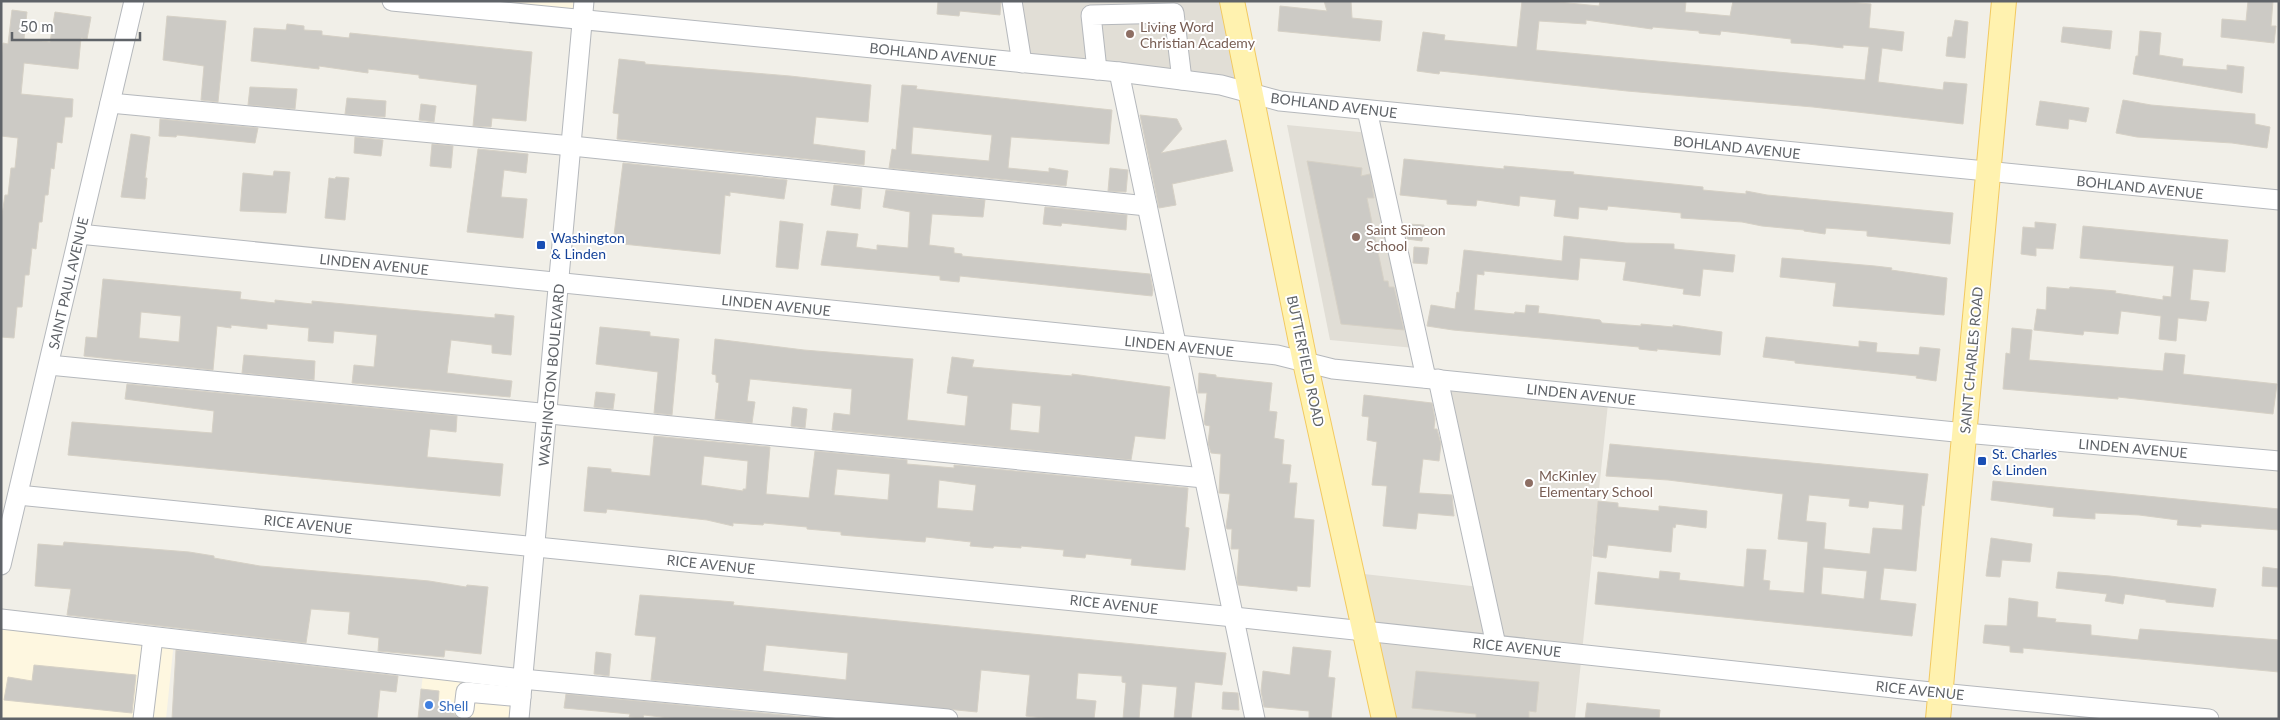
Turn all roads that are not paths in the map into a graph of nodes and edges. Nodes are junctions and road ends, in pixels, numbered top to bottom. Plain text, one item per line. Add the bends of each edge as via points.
1 (134, 1) edge
2 (392, 1) edge
3 (1012, 1) edge
4 (1232, 1) edge
5 (2004, 1) edge
6 (428, 3) edge
7 (584, 10) edge
8 (1022, 62) junction
9 (1097, 70) junction
10 (1119, 72) junction
11 (1182, 80) junction
12 (1251, 93) junction
13 (110, 103) junction
14 (1367, 110) junction
15 (572, 146) junction
16 (1987, 172) junction
17 (2279, 200) edge
18 (1147, 206) junction
19 (79, 234) junction
20 (559, 283) junction
21 (1176, 345) junction
22 (1305, 362) junction
23 (49, 365) junction
24 (1432, 379) junction
25 (548, 413) junction
26 (1965, 433) junction
27 (2279, 461) edge
28 (1204, 478) junction
29 (18, 495) junction
30 (535, 546) junction
31 (1, 565) edge
32 (1234, 617) junction
33 (1, 619) edge
34 (1365, 631) junction
35 (153, 637) junction
36 (1496, 645) junction
37 (522, 688) junction
38 (1940, 693) junction
39 (464, 709) dead end
40 (143, 719) edge
41 (519, 719) edge
42 (948, 719) edge
43 (1255, 719) edge
44 (1384, 719) edge
45 (1938, 719) edge
46 (2209, 719) edge

1 - 13 street, SAINT PAUL AVENUE
2 - 6 street, BOHLAND AVENUE
3 - 8 street
4 - 12 main road, BUTTERFIELD ROAD
5 - 16 main road, SAINT CHARLES ROAD
6 - 7 street, BOHLAND AVENUE
7 - 8 street, BOHLAND AVENUE
7 - 15 street, WASHINGTON BOULEVARD
8 - 9 street, BOHLAND AVENUE
9 - 10 street, BOHLAND AVENUE
9 - 11 street via 1091,15 1174,13
10 - 11 street, BOHLAND AVENUE
10 - 18 street
11 - 12 street, BOHLAND AVENUE
12 - 14 street, BOHLAND AVENUE via 1280,101
12 - 22 main road, BUTTERFIELD ROAD
13 - 15 street
13 - 19 street, SAINT PAUL AVENUE
14 - 16 street, BOHLAND AVENUE
14 - 24 street
15 - 18 street
15 - 20 street, WASHINGTON BOULEVARD
16 - 17 street, BOHLAND AVENUE
16 - 26 main road, SAINT CHARLES ROAD
18 - 21 street
19 - 20 street, LINDEN AVENUE
19 - 23 street, SAINT PAUL AVENUE
20 - 21 street, LINDEN AVENUE
20 - 25 street, WASHINGTON BOULEVARD
21 - 22 street, LINDEN AVENUE via 1277,355
21 - 28 street
22 - 24 street, LINDEN AVENUE via 1333,369
22 - 34 main road, BUTTERFIELD ROAD
23 - 25 street
23 - 29 street, SAINT PAUL AVENUE
24 - 26 street, LINDEN AVENUE
24 - 36 street
25 - 28 street
25 - 30 street, WASHINGTON BOULEVARD
26 - 27 street, LINDEN AVENUE
26 - 38 main road, SAINT CHARLES ROAD
28 - 32 street
29 - 30 street, RICE AVENUE
29 - 31 street, SAINT PAUL AVENUE
30 - 32 street, RICE AVENUE
30 - 37 street, WASHINGTON BOULEVARD
32 - 34 street, RICE AVENUE
32 - 43 street
33 - 35 street
34 - 36 street, RICE AVENUE
34 - 44 main road, BUTTERFIELD ROAD
35 - 37 street
35 - 40 street
36 - 38 street, RICE AVENUE
37 - 39 street via 466,692
37 - 41 street, WASHINGTON BOULEVARD
37 - 42 street
38 - 45 main road, SAINT CHARLES ROAD
38 - 46 street, RICE AVENUE

